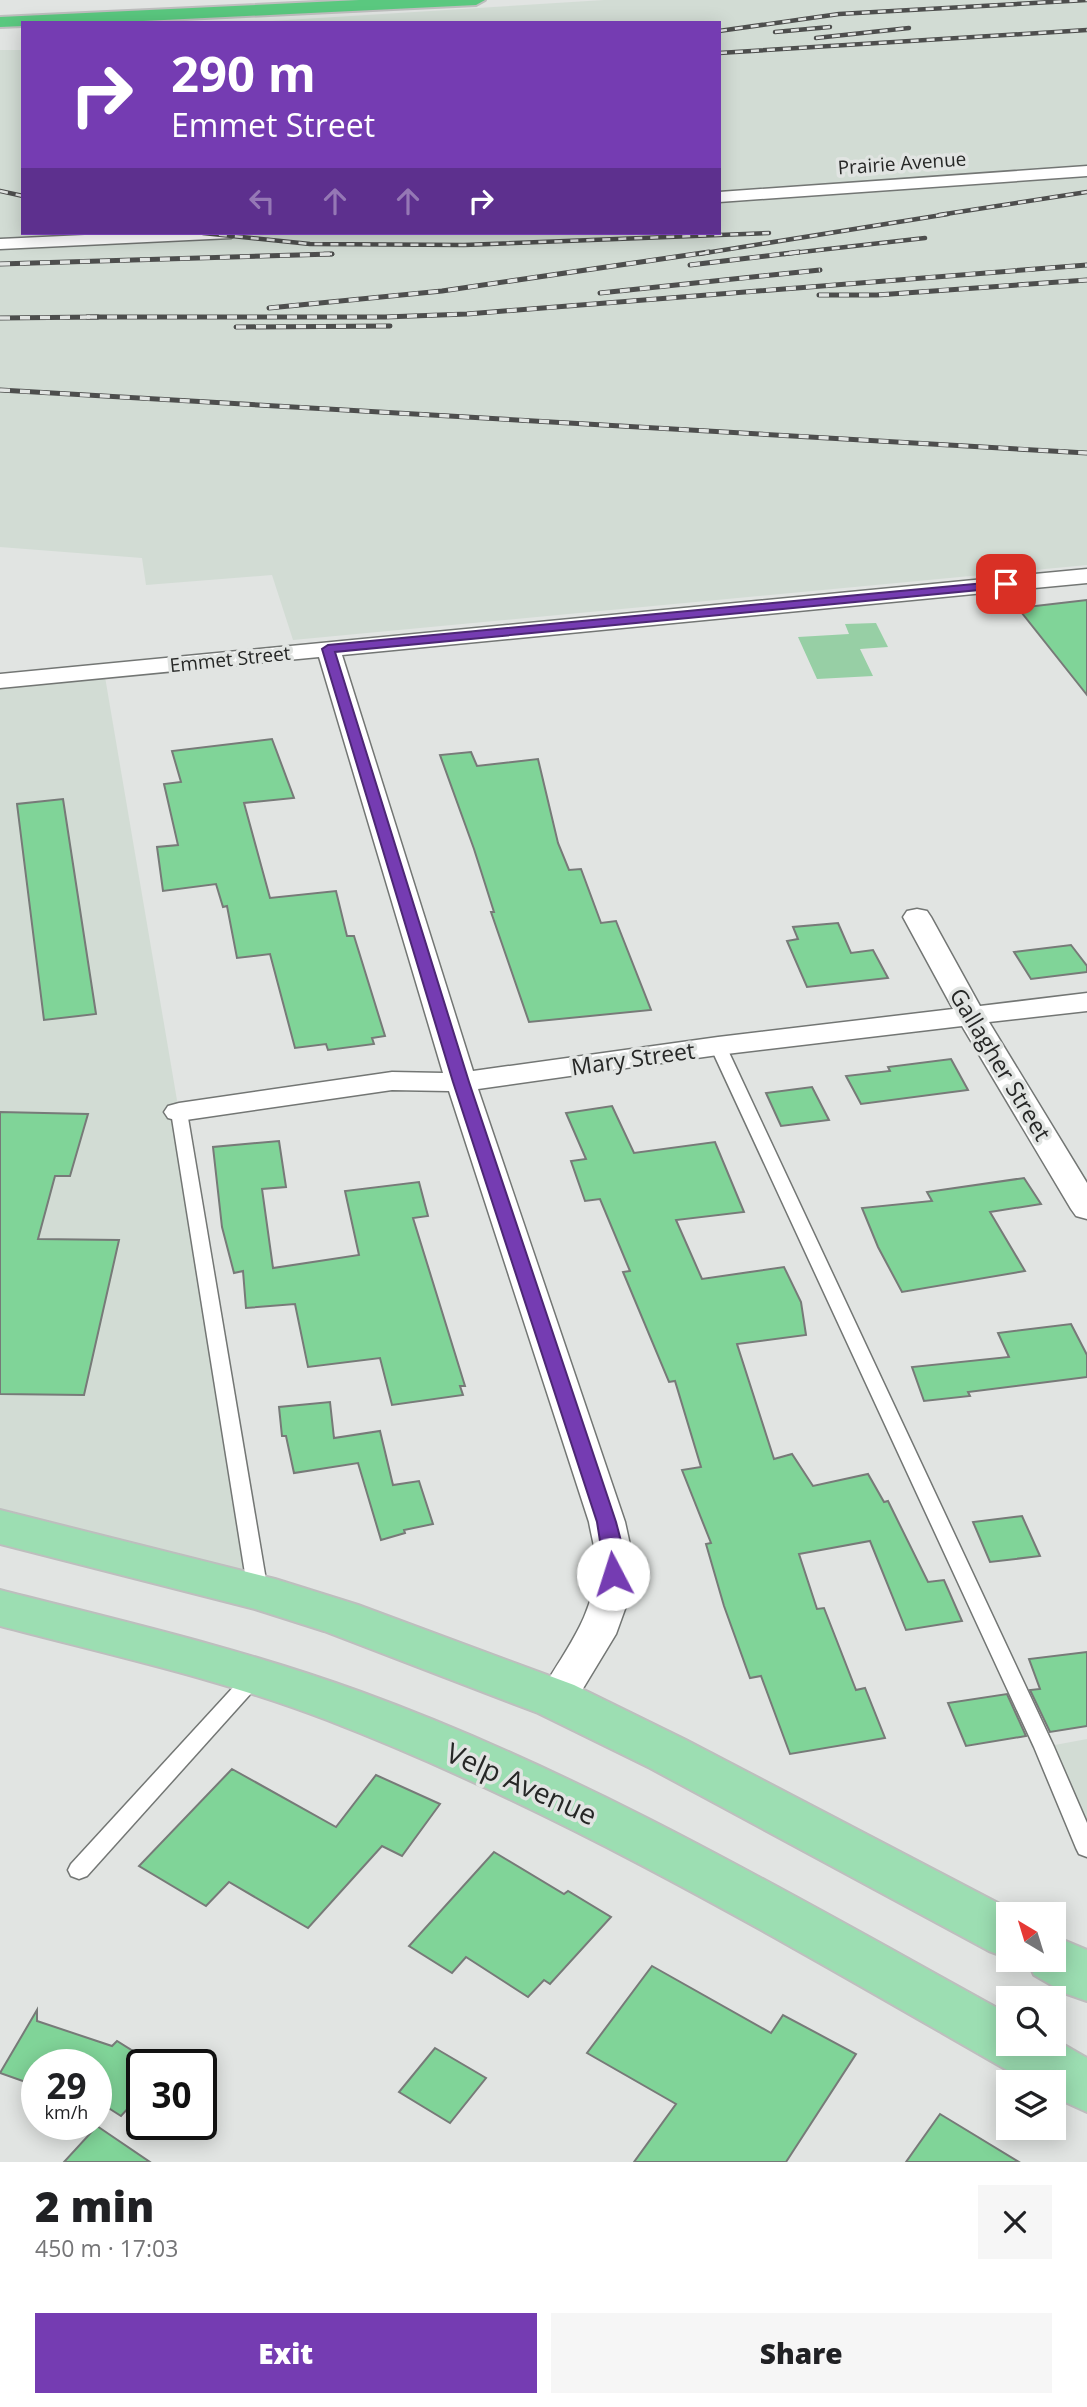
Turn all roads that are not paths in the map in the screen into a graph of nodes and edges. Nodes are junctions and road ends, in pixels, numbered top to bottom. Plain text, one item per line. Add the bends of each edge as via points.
1 (195, 0) edge
2 (422, 0) edge
3 (476, 0) edge
4 (0, 6) edge
5 (132, 10) junction
6 (0, 15) edge
7 (0, 23) edge
8 (1087, 171) edge
9 (721, 197) edge
10 (190, 235) edge
11 (0, 244) edge
12 (1087, 576) edge
13 (328, 649) junction
14 (0, 681) edge
15 (916, 917) dead end
16 (1087, 1002) edge
17 (970, 1015) junction
18 (718, 1046) junction
19 (461, 1082) junction
20 (179, 1112) joint
21 (1087, 1209) edge
22 (0, 1527) edge
23 (258, 1592) junction
24 (0, 1608) edge
25 (256, 1675) junction
26 (556, 1699) junction
27 (1087, 1848) edge
28 (79, 1870) dead end
29 (996, 1929) edge
30 (1066, 1966) edge
31 (1087, 1977) edge
32 (996, 2036) edge
33 (1032, 2056) edge
34 (1087, 2087) edge

1 - 5 highway
2 - 5 highway
3 - 5 highway
4 - 5 highway
5 - 6 highway
5 - 7 highway
8 - 9 street, Prairie Avenue
10 - 11 street
12 - 13 street, Emmet Street
13 - 14 street, Emmet Street
13 - 19 street
15 - 17 street, Gallagher Street
16 - 17 street, Mary Street
17 - 18 street, Mary Street
17 - 21 street, Gallagher Street
18 - 19 street, Mary Street
18 - 27 lane
19 - 20 street, Mary Street via 392,1081
19 - 26 street via 607,1522 614,1558 606,1613 594,1642
20 - 23 lane
22 - 23 main road
23 - 26 main road via 341,1618
24 - 25 main road, Velp Avenue
25 - 28 lane
25 - 32 main road, Velp Avenue via 394,1726 558,1797 656,1846
26 - 29 main road
30 - 31 main road
33 - 34 main road, Velp Avenue

